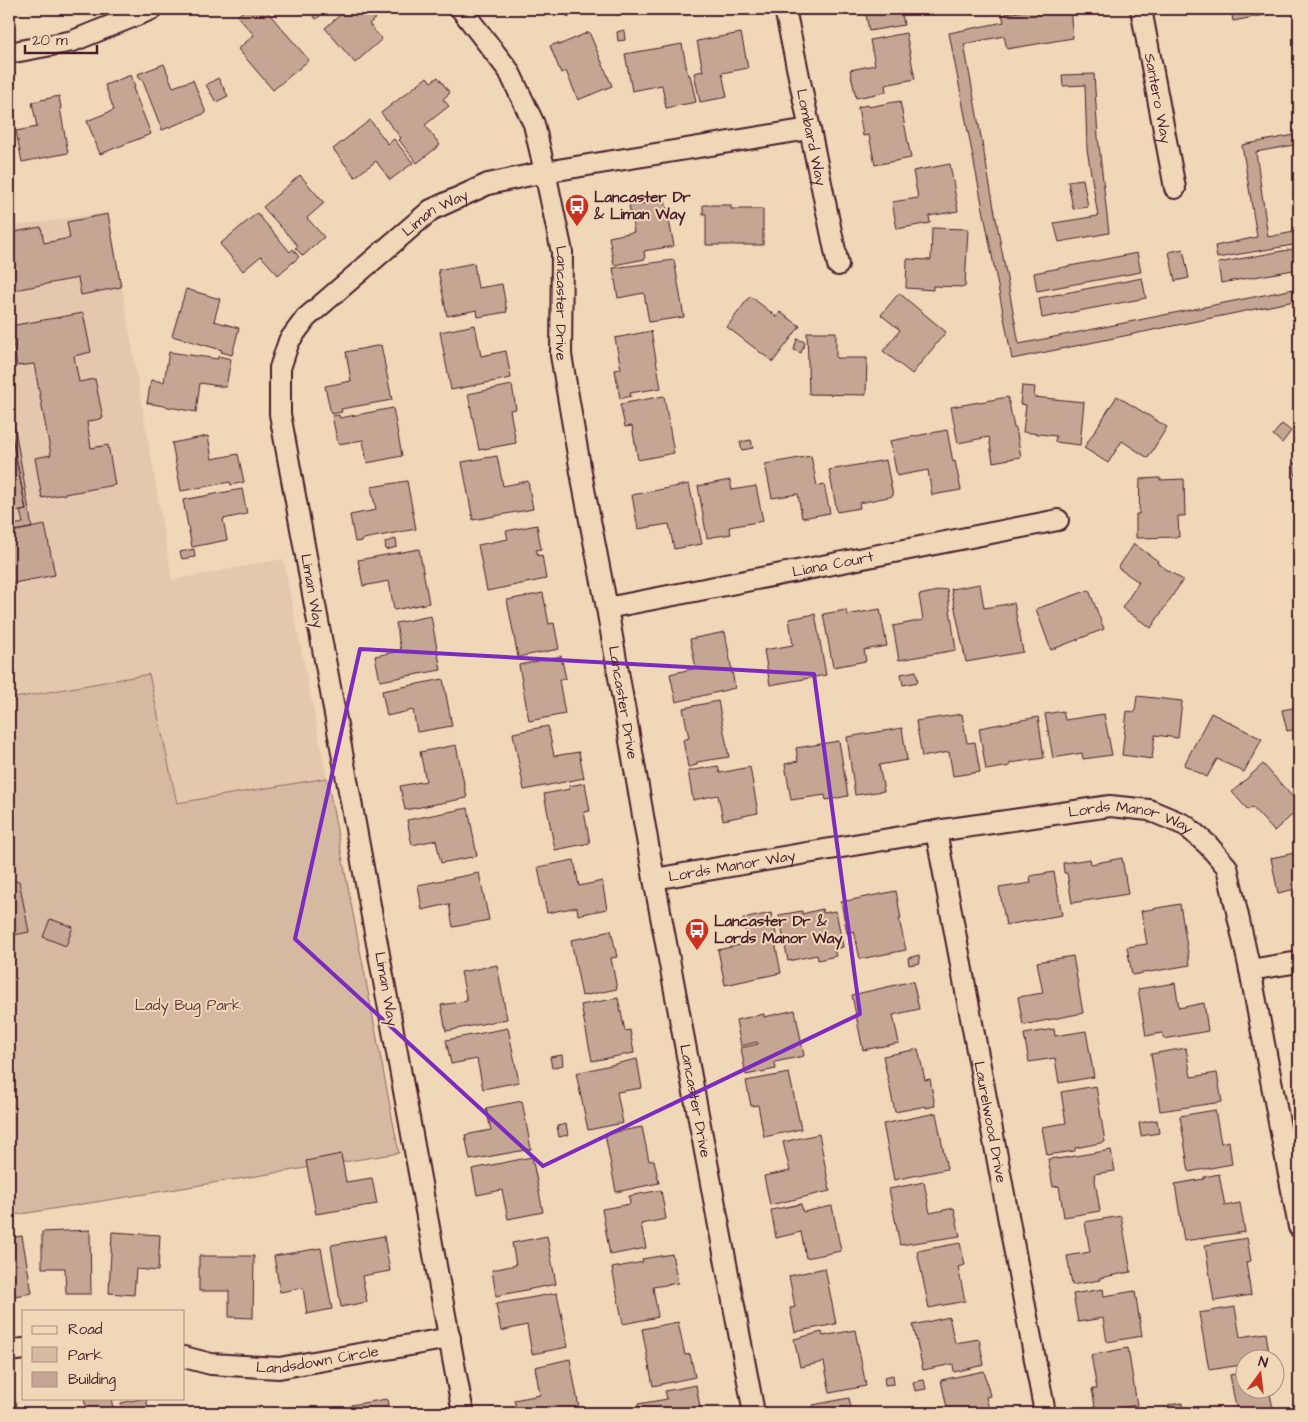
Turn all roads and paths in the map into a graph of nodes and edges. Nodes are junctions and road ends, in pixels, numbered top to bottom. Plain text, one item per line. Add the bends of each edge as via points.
1 (152, 9) edge
2 (461, 9) edge
3 (785, 9) edge
4 (1141, 9) edge
5 (9, 53) edge
6 (809, 129) junction
7 (545, 172) junction
8 (1176, 188) dead end
9 (838, 265) dead end
10 (1058, 520) dead end
11 (607, 608) junction
12 (936, 831) junction
13 (654, 879) junction
14 (1299, 962) edge
15 (1250, 970) junction
16 (1299, 1227) edge
17 (450, 1338) junction
18 (22, 1349) edge
19 (9, 1351) edge
20 (185, 1357) edge
21 (464, 1413) edge
22 (754, 1413) edge
23 (1044, 1413) edge

1 - 5 street via 74,40
2 - 7 street, Lancaster Drive via 509,71 534,124
3 - 6 street, Lombard Way
4 - 8 street, Santero Way
6 - 7 street, Liman Way
6 - 9 street, Lombard Way
7 - 11 street, Lancaster Drive via 562,252 561,355
7 - 17 street, Liman Way via 488,184 432,210 306,318 289,341 280,368 280,414
10 - 11 street, Liana Court
11 - 13 street, Lancaster Drive
12 - 13 street, Lords Manor Way
12 - 15 street, Lords Manor Way via 1110,806 1149,810 1184,825 1227,867
12 - 23 street, Laurelwood Drive
13 - 22 street, Lancaster Drive
14 - 15 street
15 - 16 street, Lords Manor Way
17 - 20 street, Landsdown Circle via 279,1368 211,1364
17 - 21 street, Liman Way
18 - 19 street

